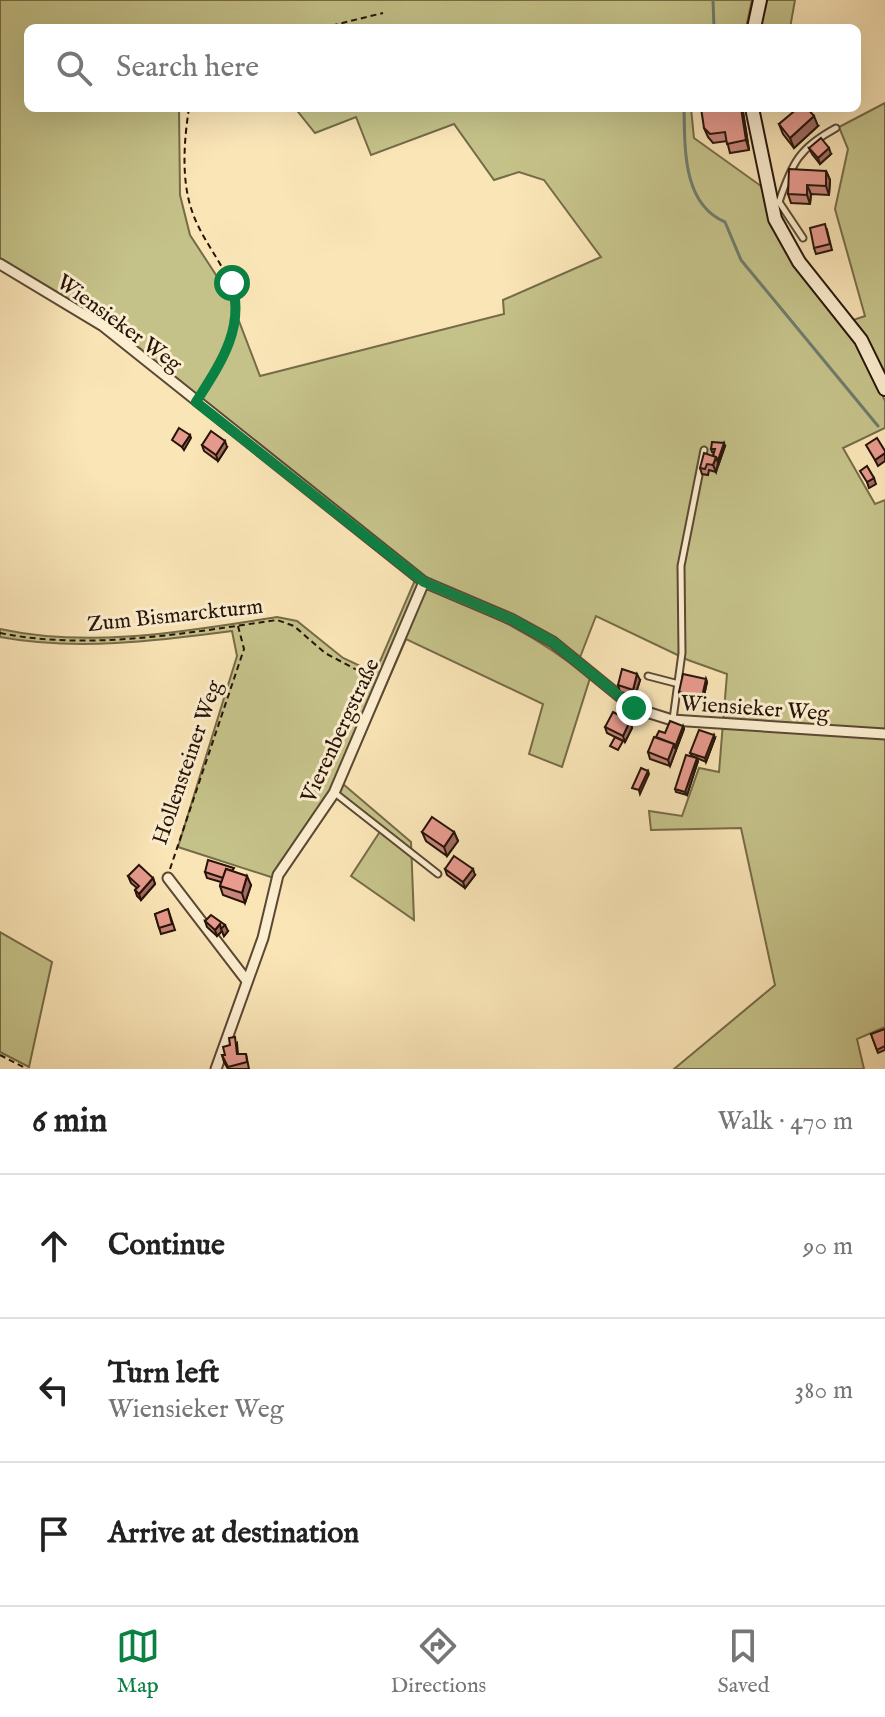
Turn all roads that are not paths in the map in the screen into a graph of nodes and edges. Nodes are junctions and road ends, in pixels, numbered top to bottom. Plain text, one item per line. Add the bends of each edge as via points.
1 (760, 0) edge
2 (755, 24) edge
3 (753, 112) edge
4 (836, 128) dead end
5 (775, 203) junction
6 (803, 238) dead end
7 (0, 264) edge
8 (885, 389) edge
9 (704, 450) edge
10 (424, 582) junction
11 (648, 676) dead end
12 (675, 683) junction
13 (672, 720) junction
14 (885, 734) edge
15 (334, 793) junction
16 (438, 874) dead end
17 (168, 878) road end
18 (247, 981) junction
19 (216, 1069) edge

1 - 2 main road
3 - 5 main road
4 - 5 lane via 810,142 791,165
5 - 6 lane
5 - 8 main road via 799,262 861,340
7 - 10 street, Wiensieker Weg via 103,326
9 - 12 lane via 681,566 682,653
10 - 13 street, Wiensieker Weg via 553,642 634,708
10 - 15 street, Vierenbergstraße
11 - 12 lane
12 - 13 lane
13 - 14 street, Wiensieker Weg
15 - 16 lane
15 - 18 street, Vierenbergstraße via 278,875
17 - 18 street, Hollensteiner Weg
18 - 19 street, Vierenbergstraße

